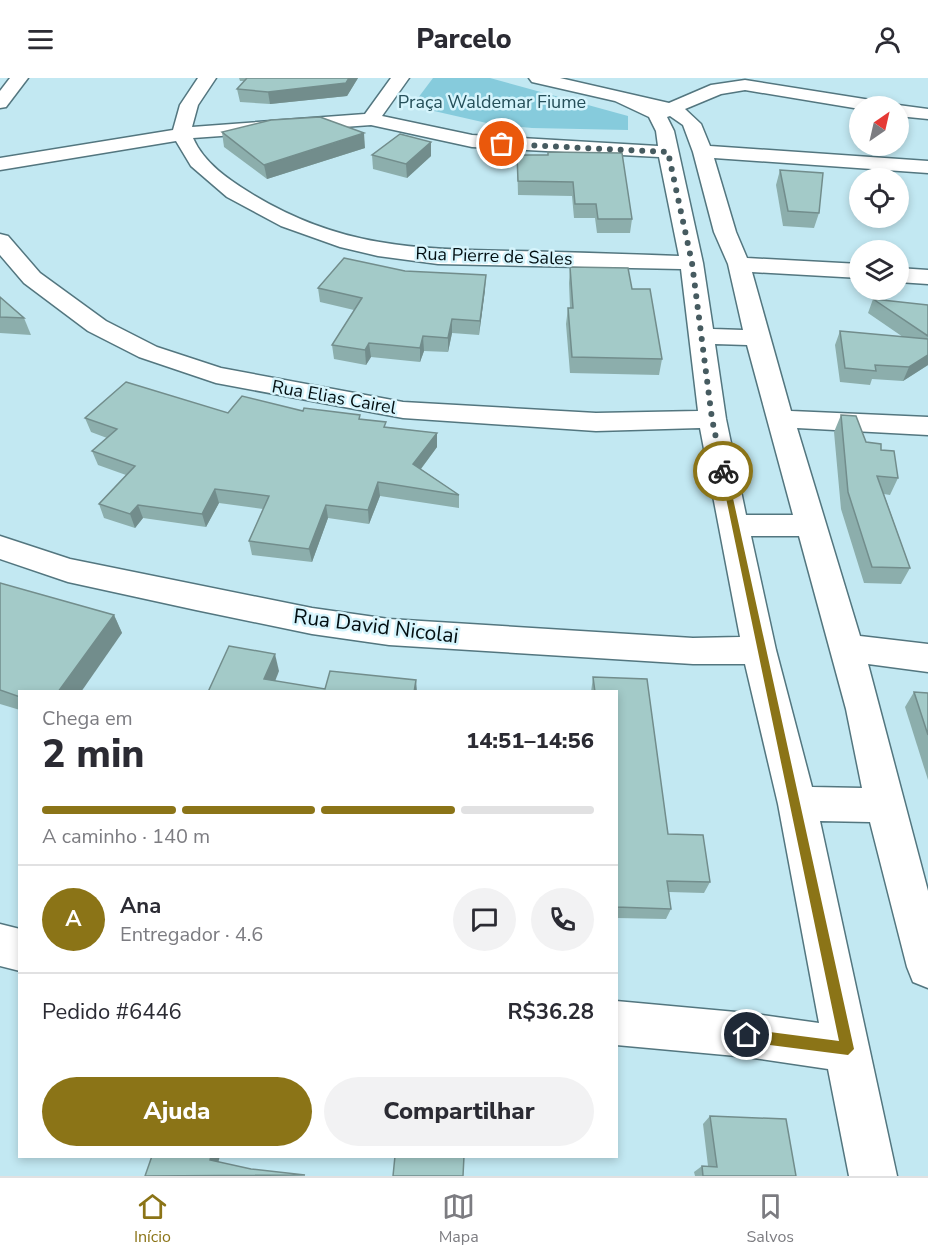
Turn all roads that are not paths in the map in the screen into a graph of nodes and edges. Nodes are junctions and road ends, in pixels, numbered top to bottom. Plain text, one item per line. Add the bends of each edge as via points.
1 (19, 78) edge
2 (207, 78) edge
3 (400, 78) edge
4 (538, 78) edge
5 (575, 78) edge
6 (849, 102) edge
7 (0, 103) edge
8 (668, 110) junction
9 (909, 111) edge
10 (928, 114) edge
11 (371, 119) junction
12 (181, 134) junction
13 (668, 152) junction
14 (703, 153) junction
15 (0, 164) edge
16 (928, 166) edge
17 (681, 210) junction
18 (718, 211) junction
19 (0, 241) edge
20 (692, 263) junction
21 (739, 264) junction
22 (849, 270) edge
23 (909, 276) edge
24 (928, 277) edge
25 (701, 336) junction
26 (757, 338) junction
27 (712, 419) junction
28 (782, 419) junction
29 (928, 426) edge
30 (811, 525) junction
31 (734, 526) junction
32 (0, 547) edge
33 (846, 648) junction
34 (759, 650) junction
35 (928, 658) edge
36 (797, 804) junction
37 (885, 805) junction
38 (0, 945) edge
39 (18, 950) edge
40 (928, 967) edge
41 (618, 1023) edge
42 (848, 1049) junction
43 (873, 1176) edge

1 - 7 street
2 - 12 street via 191,100
3 - 11 street
4 - 8 street
5 - 8 street via 640,92
6 - 8 street via 745,85 717,89
8 - 13 street
8 - 14 street via 685,116 692,124
9 - 10 street
11 - 12 street
11 - 13 street via 472,141
12 - 15 street
12 - 20 street, Rua Pierre de Sales via 197,160 238,194 282,219 358,243 436,256
13 - 17 street
14 - 16 street
14 - 18 street
17 - 18 street
17 - 20 street
18 - 21 street
19 - 27 street, Rua Elias Cairel via 32,278 97,326 148,352 216,375 403,410 596,422
20 - 25 street
21 - 22 street
21 - 26 street
23 - 24 street
25 - 26 street
25 - 27 street
26 - 28 street
27 - 31 street
28 - 29 street
28 - 30 street
30 - 31 street
30 - 33 street
31 - 34 street
32 - 34 street, Rua David Nicolai via 68,570 196,598 389,632 693,651
33 - 35 street
33 - 37 street
34 - 36 street
36 - 37 street
36 - 42 street
37 - 40 street
38 - 39 street
41 - 42 street
42 - 43 street

